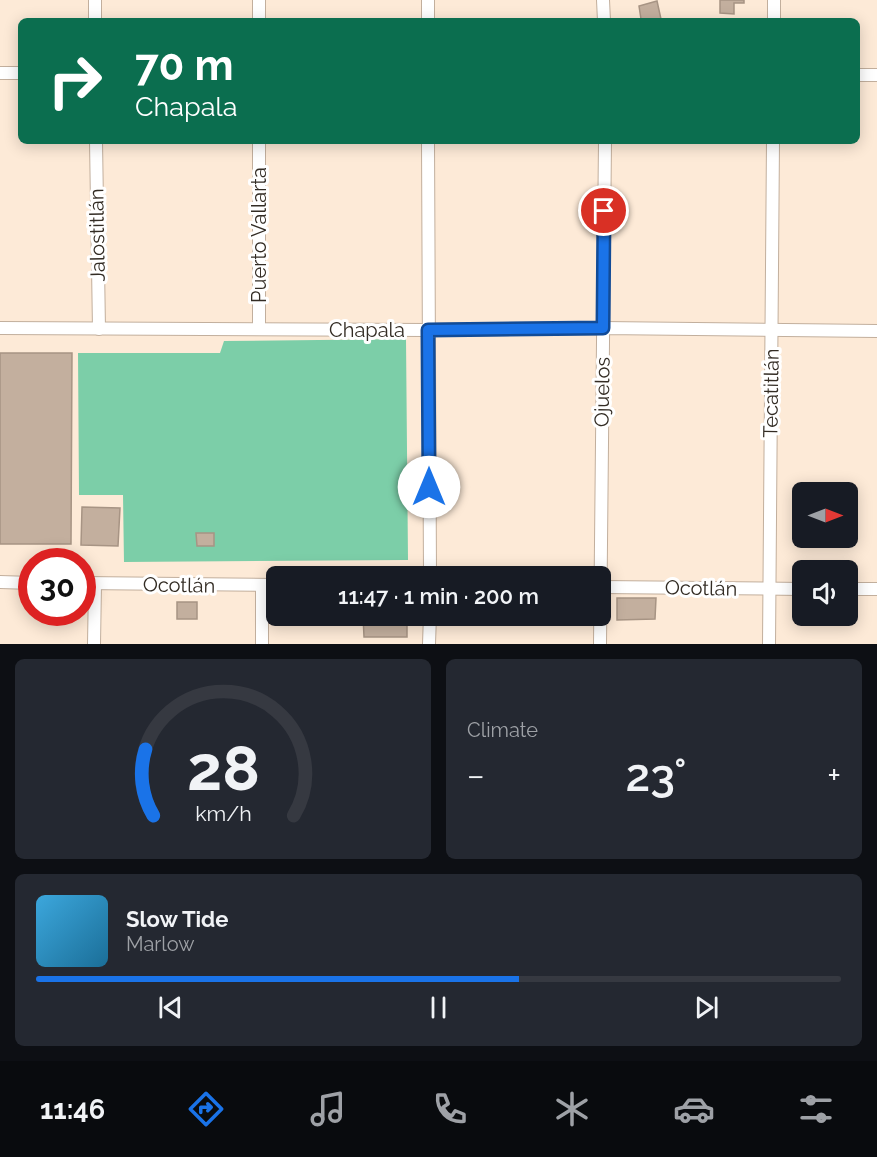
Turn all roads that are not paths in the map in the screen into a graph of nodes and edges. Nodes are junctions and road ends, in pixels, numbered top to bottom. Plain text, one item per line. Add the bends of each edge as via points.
1 (95, 0) edge
2 (259, 0) edge
3 (428, 0) edge
4 (603, 0) edge
5 (774, 0) edge
6 (95, 18) edge
7 (259, 18) edge
8 (428, 18) edge
9 (604, 18) edge
10 (774, 18) edge
11 (0, 73) edge
12 (18, 73) edge
13 (860, 75) edge
14 (877, 75) edge
15 (96, 144) edge
16 (259, 144) edge
17 (428, 144) edge
18 (605, 144) edge
19 (773, 144) edge
20 (0, 328) edge
21 (99, 328) junction
22 (603, 328) junction
23 (259, 329) junction
24 (428, 330) junction
25 (772, 330) junction
26 (877, 331) edge
27 (430, 566) edge
28 (600, 566) edge
29 (0, 582) edge
30 (18, 583) edge
31 (96, 584) edge
32 (262, 586) junction
33 (266, 586) edge
34 (611, 587) edge
35 (768, 589) junction
36 (792, 589) edge
37 (858, 589) edge
38 (877, 589) edge
39 (92, 626) edge
40 (429, 626) edge
41 (600, 626) edge
42 (94, 644) edge
43 (262, 644) edge
44 (429, 644) edge
45 (600, 644) edge
46 (769, 644) edge

1 - 6 street
2 - 7 street
3 - 8 street
4 - 9 street
5 - 10 street
11 - 12 street
13 - 14 street
15 - 21 street, Jalostitlán
16 - 23 street, Puerto Vallarta
17 - 24 street
18 - 22 street, Ojuelos
19 - 25 street, Tecatitlán
20 - 21 street, Chapala
21 - 23 street, Chapala
22 - 24 street, Chapala
22 - 25 street, Chapala
22 - 28 street, Ojuelos
23 - 24 street, Chapala
24 - 27 street
25 - 26 street, Chapala
25 - 35 street, Tecatitlán
29 - 30 street
31 - 32 street, Ocotlán
32 - 33 street, Ocotlán
32 - 43 street
34 - 35 street, Ocotlán
35 - 36 street, Ocotlán
35 - 46 street, Tecatitlán
37 - 38 street
39 - 42 street
40 - 44 street
41 - 45 street, Ojuelos

